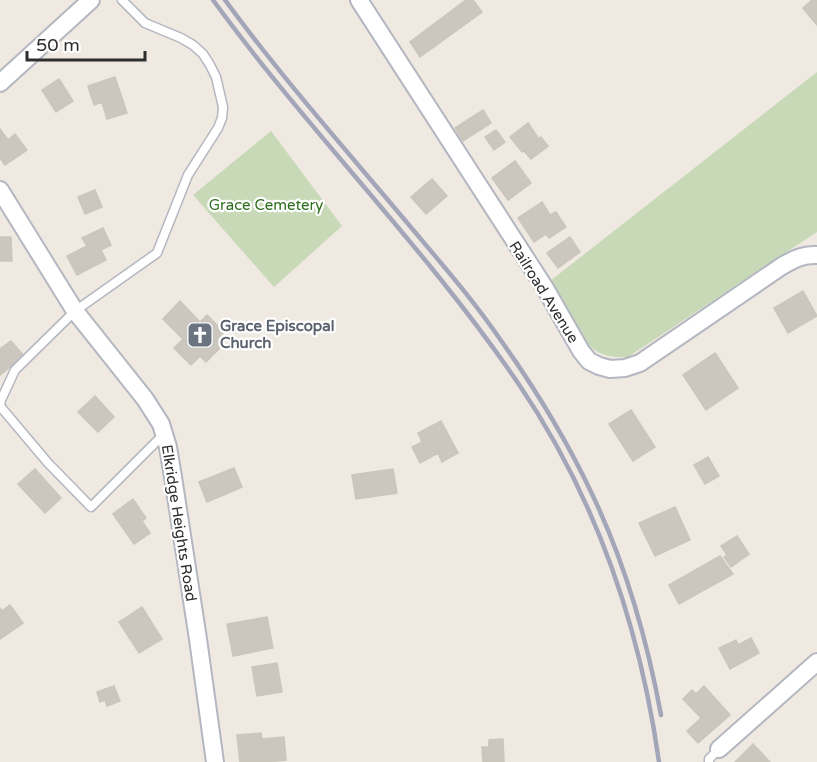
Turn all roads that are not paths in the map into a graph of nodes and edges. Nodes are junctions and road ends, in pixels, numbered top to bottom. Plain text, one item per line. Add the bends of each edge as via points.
1 (91, 0) edge
2 (122, 0) edge
3 (359, 0) edge
4 (0, 83) edge
5 (0, 190) edge
6 (817, 255) edge
7 (75, 311) junction
8 (164, 434) junction
9 (817, 662) edge
10 (714, 755) edge
11 (215, 762) edge

1 - 4 street
2 - 7 lane via 145,23 181,38 203,54 216,77 222,118 188,175 157,253
3 - 6 street, Railroad Avenue via 589,361 610,369 640,363 782,266 796,258
5 - 7 street, Elkridge Heights Road
7 - 8 street, Elkridge Heights Road via 145,399
7 - 8 lane via 15,370 0,406 90,507
8 - 11 street, Elkridge Heights Road
9 - 10 street

